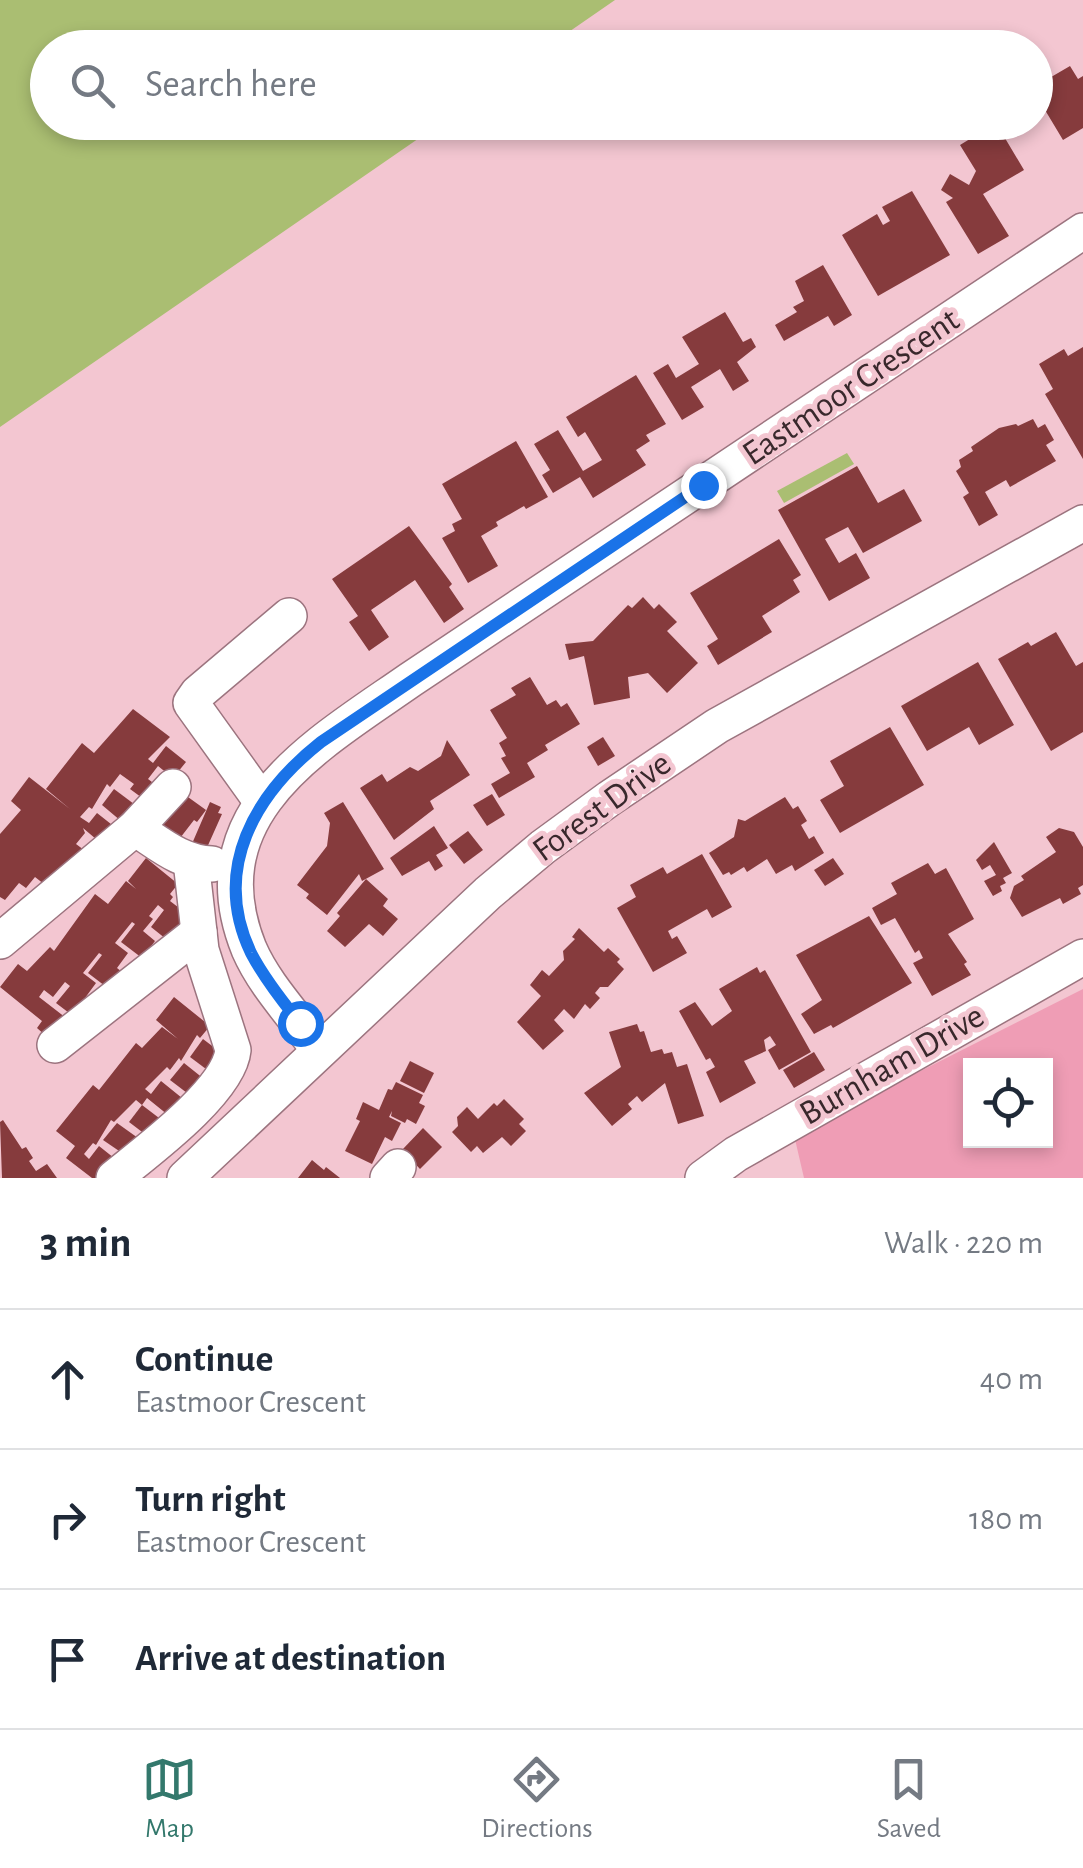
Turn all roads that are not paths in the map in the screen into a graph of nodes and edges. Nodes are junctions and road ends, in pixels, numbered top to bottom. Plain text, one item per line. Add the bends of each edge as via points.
1 (1083, 232) edge
2 (1083, 523) edge
3 (289, 616) dead end
4 (173, 788) dead end
5 (262, 802) junction
6 (135, 828) junction
7 (190, 862) junction
8 (238, 866) junction
9 (199, 932) junction
10 (0, 940) edge
11 (1083, 957) edge
12 (56, 1044) dead end
13 (319, 1050) junction
14 (114, 1178) edge
15 (185, 1178) edge
16 (704, 1178) edge

1 - 5 street, Eastmoor Crescent via 395,690 294,763
2 - 13 street, Forest Drive via 716,726 610,798 488,893
3 - 5 street via 192,702
4 - 6 street
5 - 8 street, Eastmoor Crescent
6 - 7 street
6 - 10 street
7 - 8 street
7 - 9 street
8 - 13 street, Eastmoor Crescent via 236,902 250,950
9 - 12 street
9 - 14 street via 233,1050 229,1069 158,1144
11 - 16 street, Burnham Drive
13 - 15 street, Forest Drive

